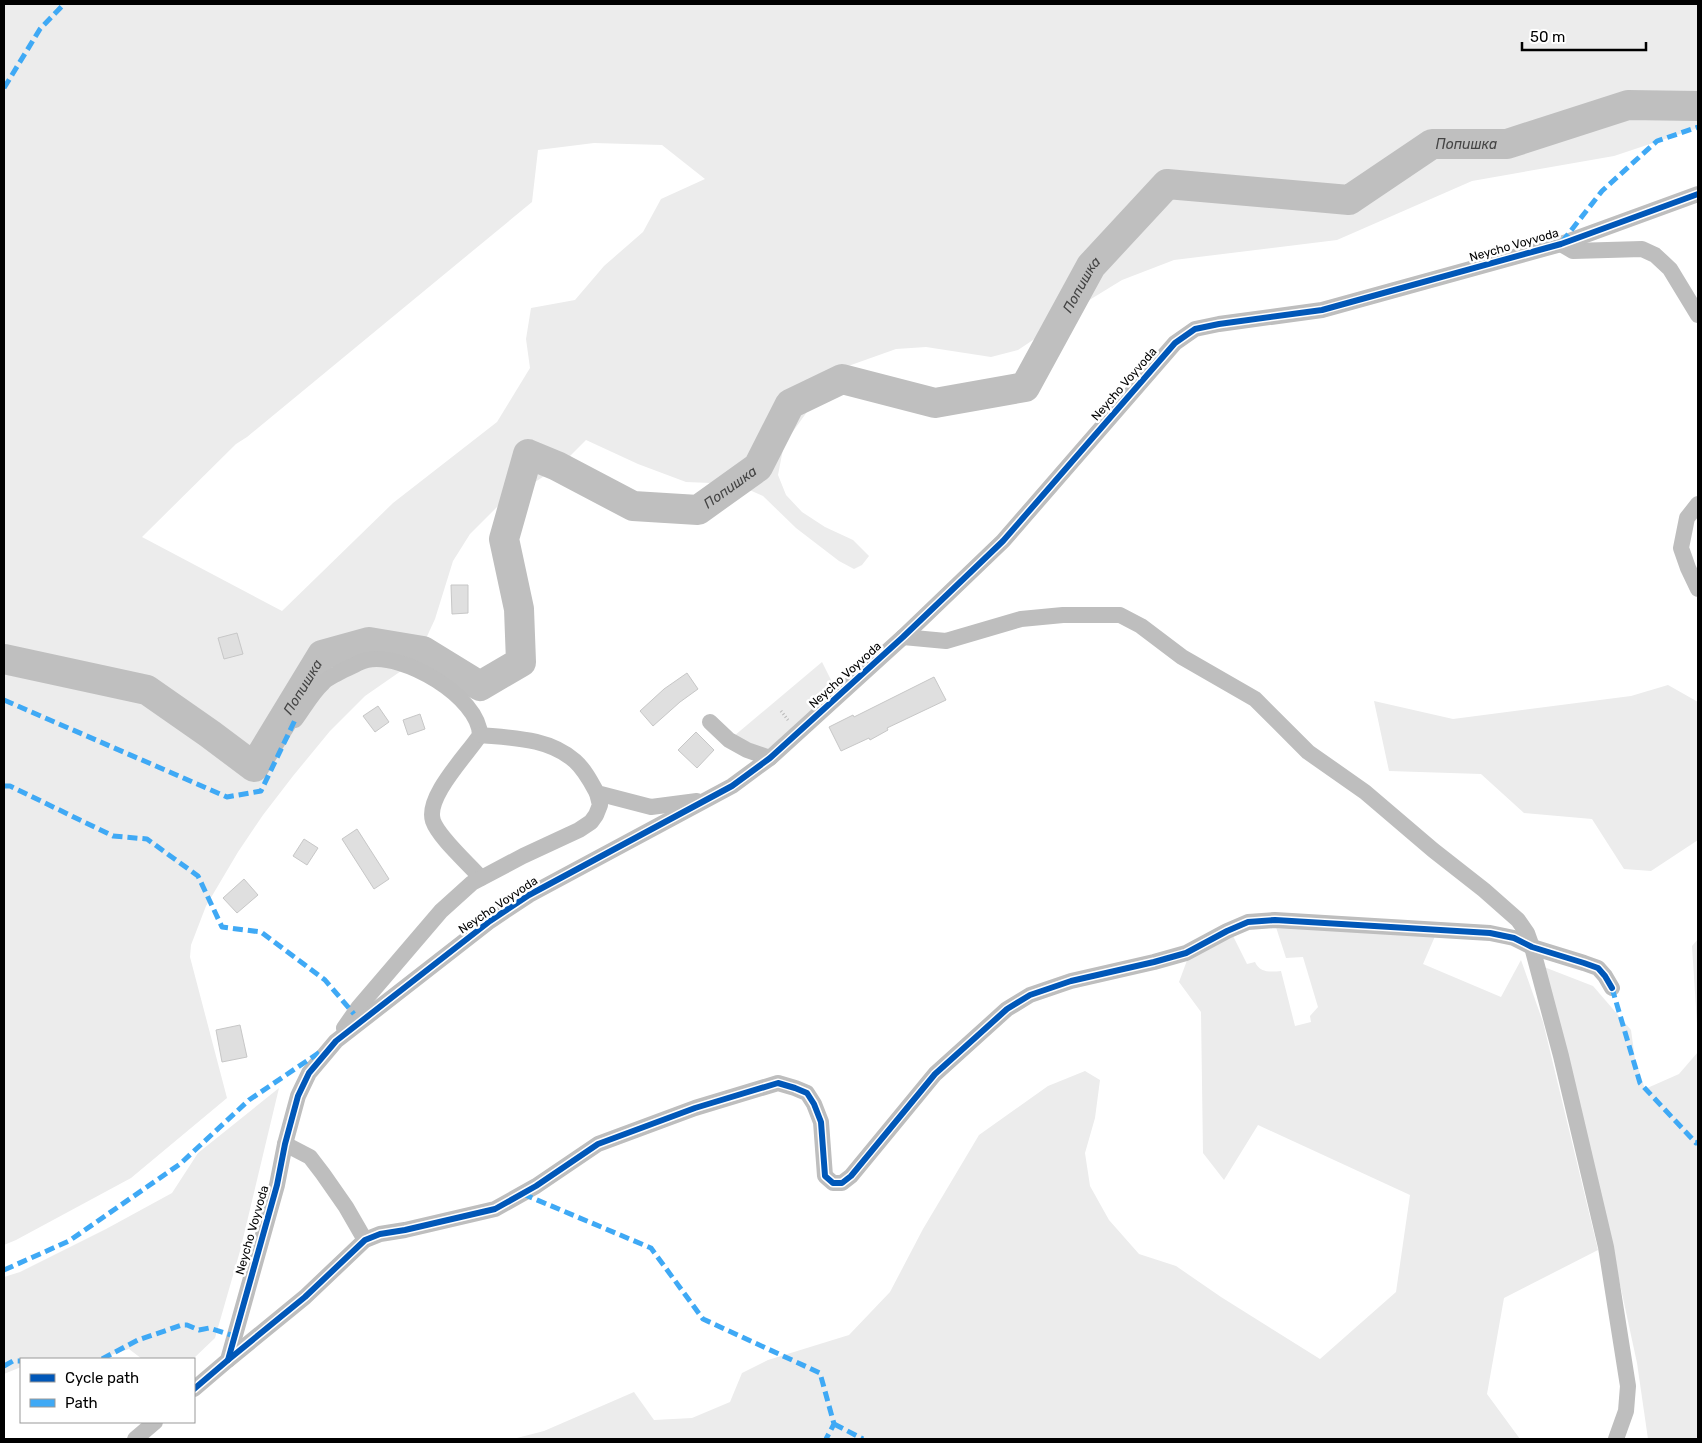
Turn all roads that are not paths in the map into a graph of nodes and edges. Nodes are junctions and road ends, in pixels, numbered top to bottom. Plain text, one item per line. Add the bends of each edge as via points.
1 (1698, 194) edge
2 (1561, 244) junction
3 (1698, 315) edge
4 (1698, 504) edge
5 (1698, 589) edge
6 (903, 637) junction
7 (295, 720) dead end
8 (710, 722) dead end
9 (480, 735) junction
10 (770, 758) junction
11 (598, 792) junction
12 (707, 800) junction
13 (481, 878) junction
14 (1532, 947) junction
15 (1612, 988) dead end
16 (336, 1041) junction
17 (285, 1144) junction
18 (365, 1240) junction
19 (228, 1360) junction
20 (195, 1388) edge
21 (154, 1423) edge
22 (135, 1439) edge
23 (1616, 1439) edge

1 - 2 street, Neycho Voyvoda
2 - 3 street via 1573,251 1642,250 1655,255 1670,269
2 - 6 street, Neycho Voyvoda via 1322,310 1195,329 1175,343 1002,541
4 - 5 street via 1687,518 1681,548
6 - 10 street, Neycho Voyvoda
6 - 14 street via 946,641 1021,619 1120,615 1141,626 1182,658 1255,699 1308,752 1365,792 1511,914 1528,933
7 - 9 street via 324,682 367,660 383,659 435,678 456,694 472,712 480,727
8 - 10 street via 729,740
9 - 11 street via 544,743 563,752 576,762
9 - 13 street via 461,758 431,808 433,822 442,835
10 - 12 street, Neycho Voyvoda
11 - 12 street via 652,807
11 - 13 street via 600,805 596,815 585,826
12 - 16 street, Neycho Voyvoda via 529,895 490,921
13 - 16 street via 441,911 358,1008
14 - 15 street via 1598,968
14 - 18 street via 1514,938 1490,933 1275,920 1248,922 1186,952 1071,981 1030,995 1007,1009 934,1074 851,1176 842,1182 833,1184 826,1176 821,1122 807,1093 778,1083 695,1108 598,1144 496,1209
14 - 23 street via 1606,1247 1628,1386 1626,1411
16 - 17 street, Neycho Voyvoda via 308,1074 298,1096
17 - 18 street via 310,1157
17 - 19 street, Neycho Voyvoda
18 - 19 street via 306,1297
19 - 20 street
21 - 22 street

